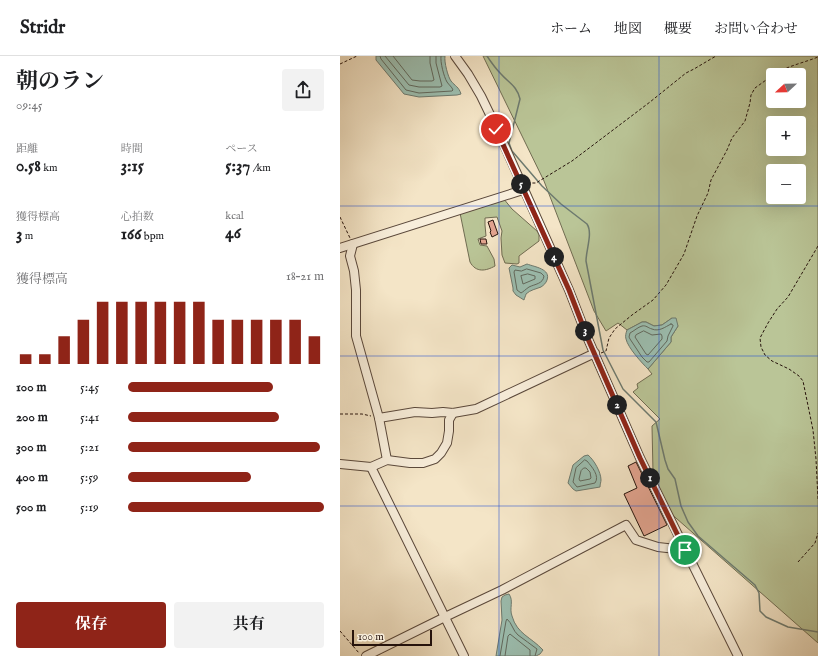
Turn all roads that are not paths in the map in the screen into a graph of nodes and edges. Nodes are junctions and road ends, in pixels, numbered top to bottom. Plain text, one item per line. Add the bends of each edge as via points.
1 (455, 56) edge
2 (523, 190) junction
3 (353, 244) junction
4 (340, 248) edge
5 (598, 353) junction
6 (453, 413) junction
7 (379, 418) junction
8 (387, 460) junction
9 (340, 464) edge
10 (371, 466) junction
11 (685, 550) junction
12 (444, 617) junction
13 (366, 656) edge
14 (464, 656) edge
15 (738, 656) edge

1 - 2 street via 481,96
2 - 3 street
2 - 5 street
3 - 4 street
3 - 7 street via 350,256 356,290 356,336
5 - 6 street via 476,409
5 - 11 street via 640,458
6 - 7 street via 415,412
6 - 8 street via 449,420 447,443 435,459 423,463
7 - 8 street
8 - 10 street
9 - 10 street
10 - 12 street
11 - 12 street via 658,547 636,540 626,525 502,590
11 - 15 street
12 - 13 street
12 - 14 street

